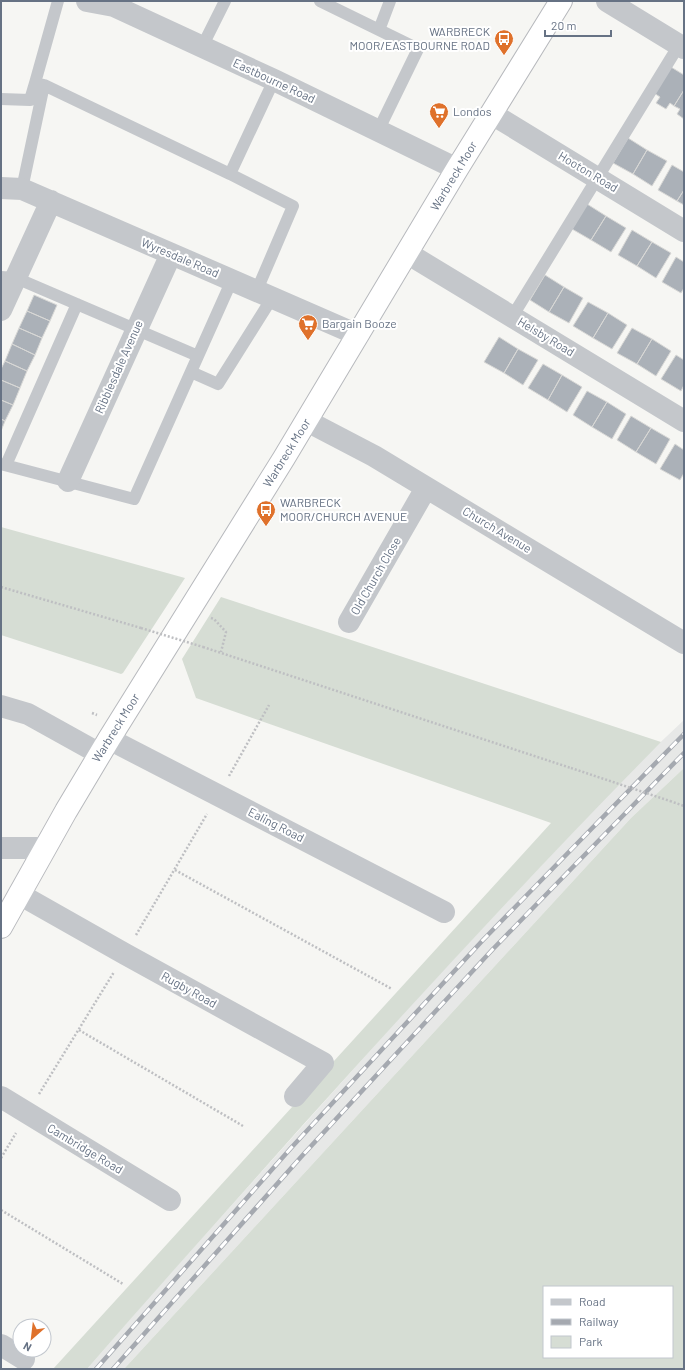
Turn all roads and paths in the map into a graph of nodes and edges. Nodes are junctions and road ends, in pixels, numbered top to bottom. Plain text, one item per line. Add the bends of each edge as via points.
1 (58, 1) edge
2 (87, 1) edge
3 (225, 1) edge
4 (320, 1) edge
5 (390, 1) edge
6 (561, 1) edge
7 (607, 1) edge
8 (379, 30) junction
9 (413, 46) junction
10 (202, 47) junction
11 (681, 47) edge
12 (274, 80) junction
13 (39, 84) junction
14 (1, 99) edge
15 (387, 101) dead end
16 (492, 114) junction
17 (378, 131) junction
18 (457, 170) junction
19 (230, 174) junction
20 (597, 178) junction
21 (1, 188) edge
22 (22, 189) junction
23 (51, 201) junction
24 (684, 231) edge
25 (407, 253) junction
26 (171, 254) junction
27 (8, 278) edge
28 (232, 280) junction
29 (264, 294) junction
30 (77, 304) junction
31 (1, 310) edge
32 (512, 317) junction
33 (136, 329) junction
34 (358, 335) junction
35 (198, 356) junction
36 (191, 372) junction
37 (307, 421) junction
38 (684, 422) edge
39 (4, 464) edge
40 (68, 481) junction
41 (426, 488) junction
42 (1, 587) edge
43 (189, 610) junction
44 (349, 622) dead end
45 (684, 643) edge
46 (221, 652) junction
47 (269, 705) dead end
48 (1, 706) edge
49 (104, 746) junction
50 (218, 795) junction
51 (684, 806) edge
52 (1, 848) edge
53 (45, 848) junction
54 (175, 870) junction
55 (19, 894) junction
56 (444, 912) dead end
57 (1, 926) edge
58 (125, 954) junction
59 (392, 990) dead end
60 (79, 1030) junction
61 (295, 1096) dead end
62 (1, 1098) edge
63 (28, 1114) junction
64 (243, 1126) dead end
65 (1, 1158) edge
66 (170, 1200) dead end
67 (1, 1210) edge
68 (123, 1284) dead end
69 (1, 1345) edge
70 (24, 1359) dead end

1 - 13 lane
2 - 10 street, Eastbourne Road via 114,6
3 - 10 lane
4 - 8 lane
5 - 8 lane
6 - 16 highway, Warbreck Moor
7 - 11 street
8 - 9 lane
9 - 15 lane
9 - 17 lane via 418,49
10 - 12 street, Eastbourne Road
11 - 20 lane
12 - 17 street, Eastbourne Road
12 - 19 lane
13 - 14 lane via 30,100
13 - 19 lane
13 - 22 lane
16 - 18 highway, Warbreck Moor
16 - 20 street, Hooton Road
17 - 18 street, Eastbourne Road
18 - 25 highway, Warbreck Moor
19 - 29 lane via 293,206
20 - 24 street, Hooton Road
20 - 32 lane
21 - 22 street, Wyresdale Road
22 - 23 street, Wyresdale Road
23 - 26 street, Wyresdale Road
23 - 27 street
25 - 32 street, Helsby Road
25 - 34 highway, Warbreck Moor
26 - 28 street, Wyresdale Road
26 - 33 street, Ribblesdale Avenue
27 - 30 lane
27 - 31 street
28 - 29 street, Wyresdale Road
28 - 35 lane
29 - 34 street, Wyresdale Road
29 - 36 lane via 218,384
30 - 33 lane
30 - 39 lane
32 - 38 street, Helsby Road
33 - 35 lane
33 - 40 street, Ribblesdale Avenue
34 - 37 highway, Warbreck Moor
35 - 36 lane
36 - 40 lane via 134,499
37 - 41 street, Church Avenue via 374,456
37 - 43 highway, Warbreck Moor
39 - 40 lane
41 - 44 street, Old Church Close
41 - 45 street, Church Avenue
42 - 46 path, bridge
43 - 46 path via 214,619 226,632
43 - 49 highway, Warbreck Moor
46 - 51 path, bridge
47 - 50 path
48 - 49 street, Ealing Road via 28,714
49 - 50 street, Ealing Road
49 - 53 highway, Warbreck Moor
50 - 54 path
50 - 56 street, Ealing Road
52 - 53 street
53 - 55 highway, Warbreck Moor
54 - 58 path
54 - 59 path
55 - 57 highway, Warbreck Moor
55 - 58 street, Rugby Road
58 - 60 path
58 - 61 street, Rugby Road via 323,1063
60 - 63 path
60 - 64 path
62 - 63 street, Cambridge Road
63 - 65 path
63 - 66 street, Cambridge Road
67 - 68 path
69 - 70 street

